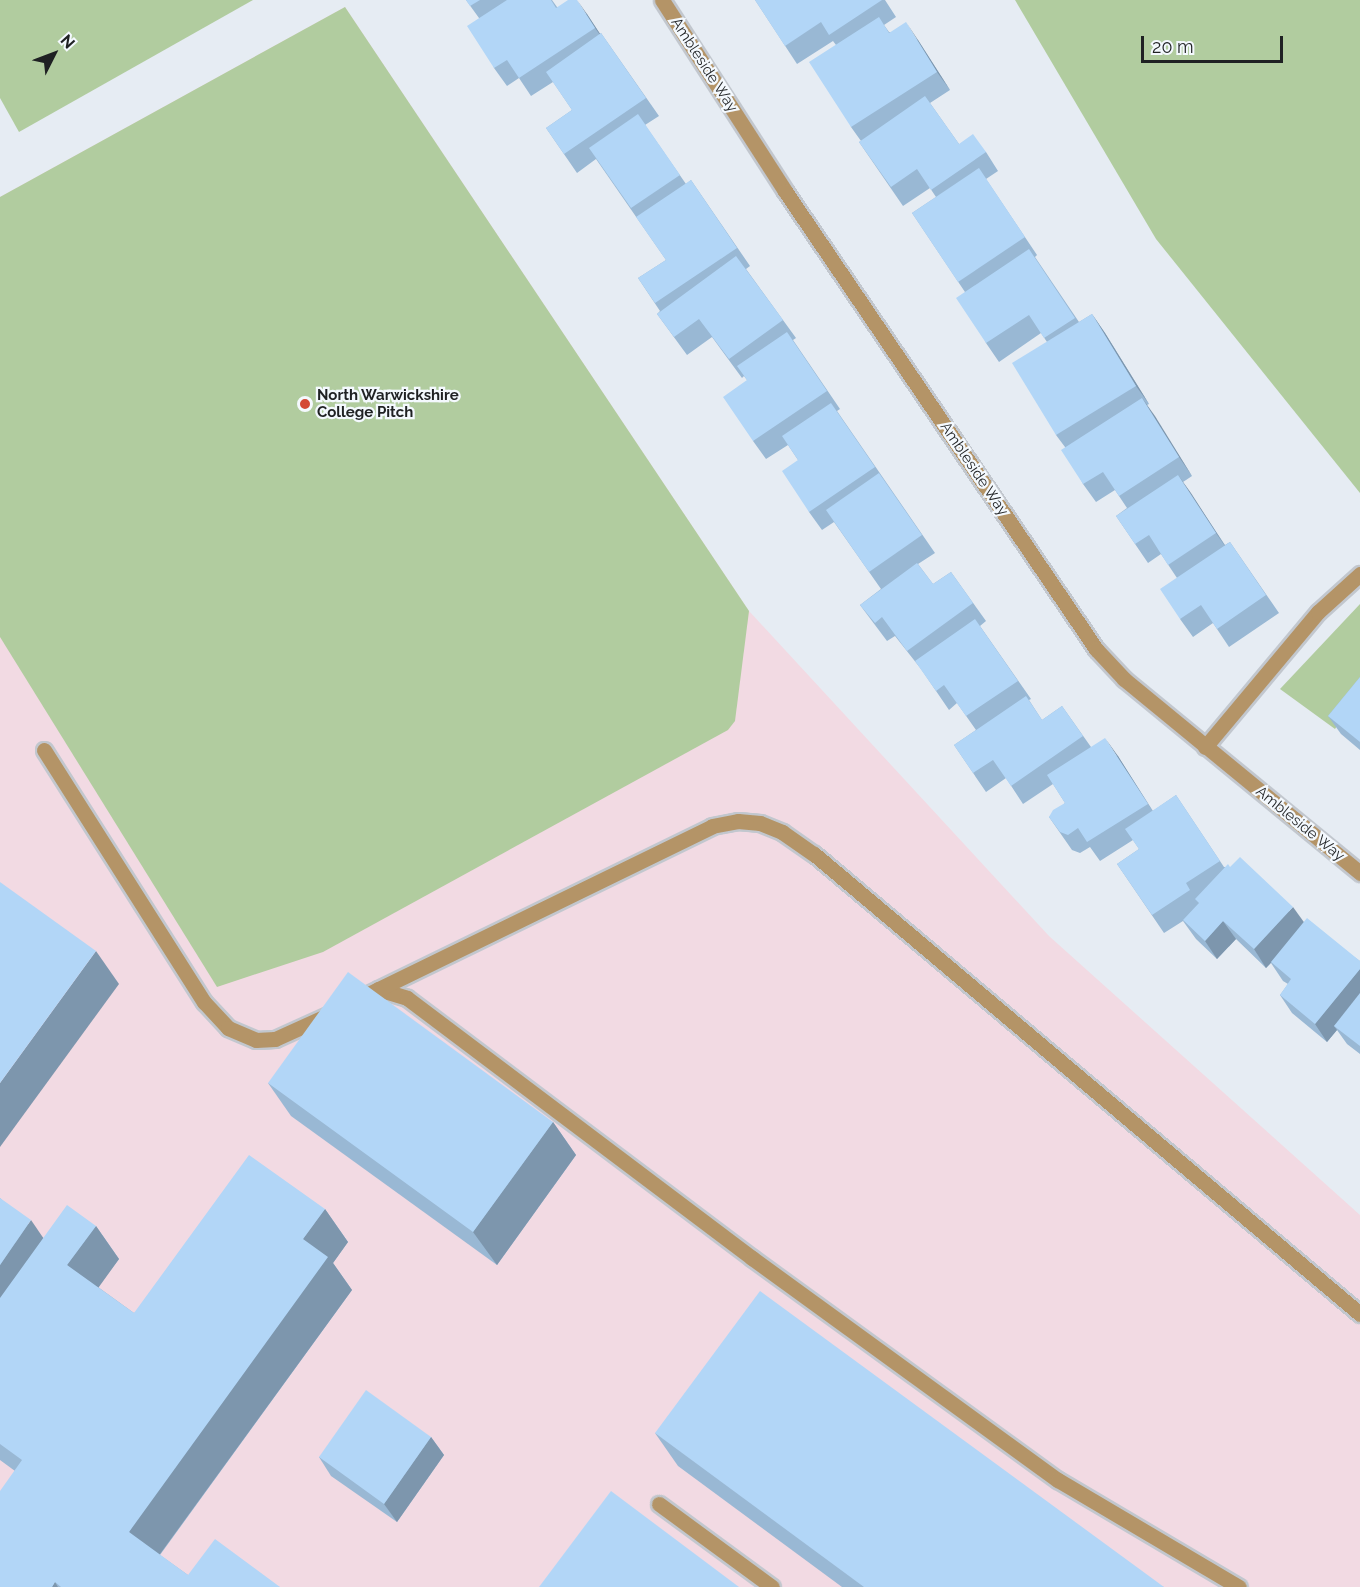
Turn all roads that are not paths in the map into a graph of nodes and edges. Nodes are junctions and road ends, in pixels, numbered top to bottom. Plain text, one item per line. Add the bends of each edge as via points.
1 (662, 0) edge
2 (1360, 574) edge
3 (1205, 747) junction
4 (44, 750) dead end
5 (1360, 873) edge
6 (378, 989) junction
7 (1360, 1314) edge
8 (659, 1504) dead end
9 (772, 1587) edge
10 (1239, 1587) edge

1 - 3 street, Ambleside Way via 785,191 1096,649 1124,679
2 - 3 street via 1318,612
3 - 5 street, Ambleside Way
4 - 6 street via 204,1002 228,1028 256,1040 275,1039
6 - 7 street via 712,826 738,821 760,823 782,832 814,854
6 - 10 street via 408,998 752,1258 1058,1480
8 - 9 street

